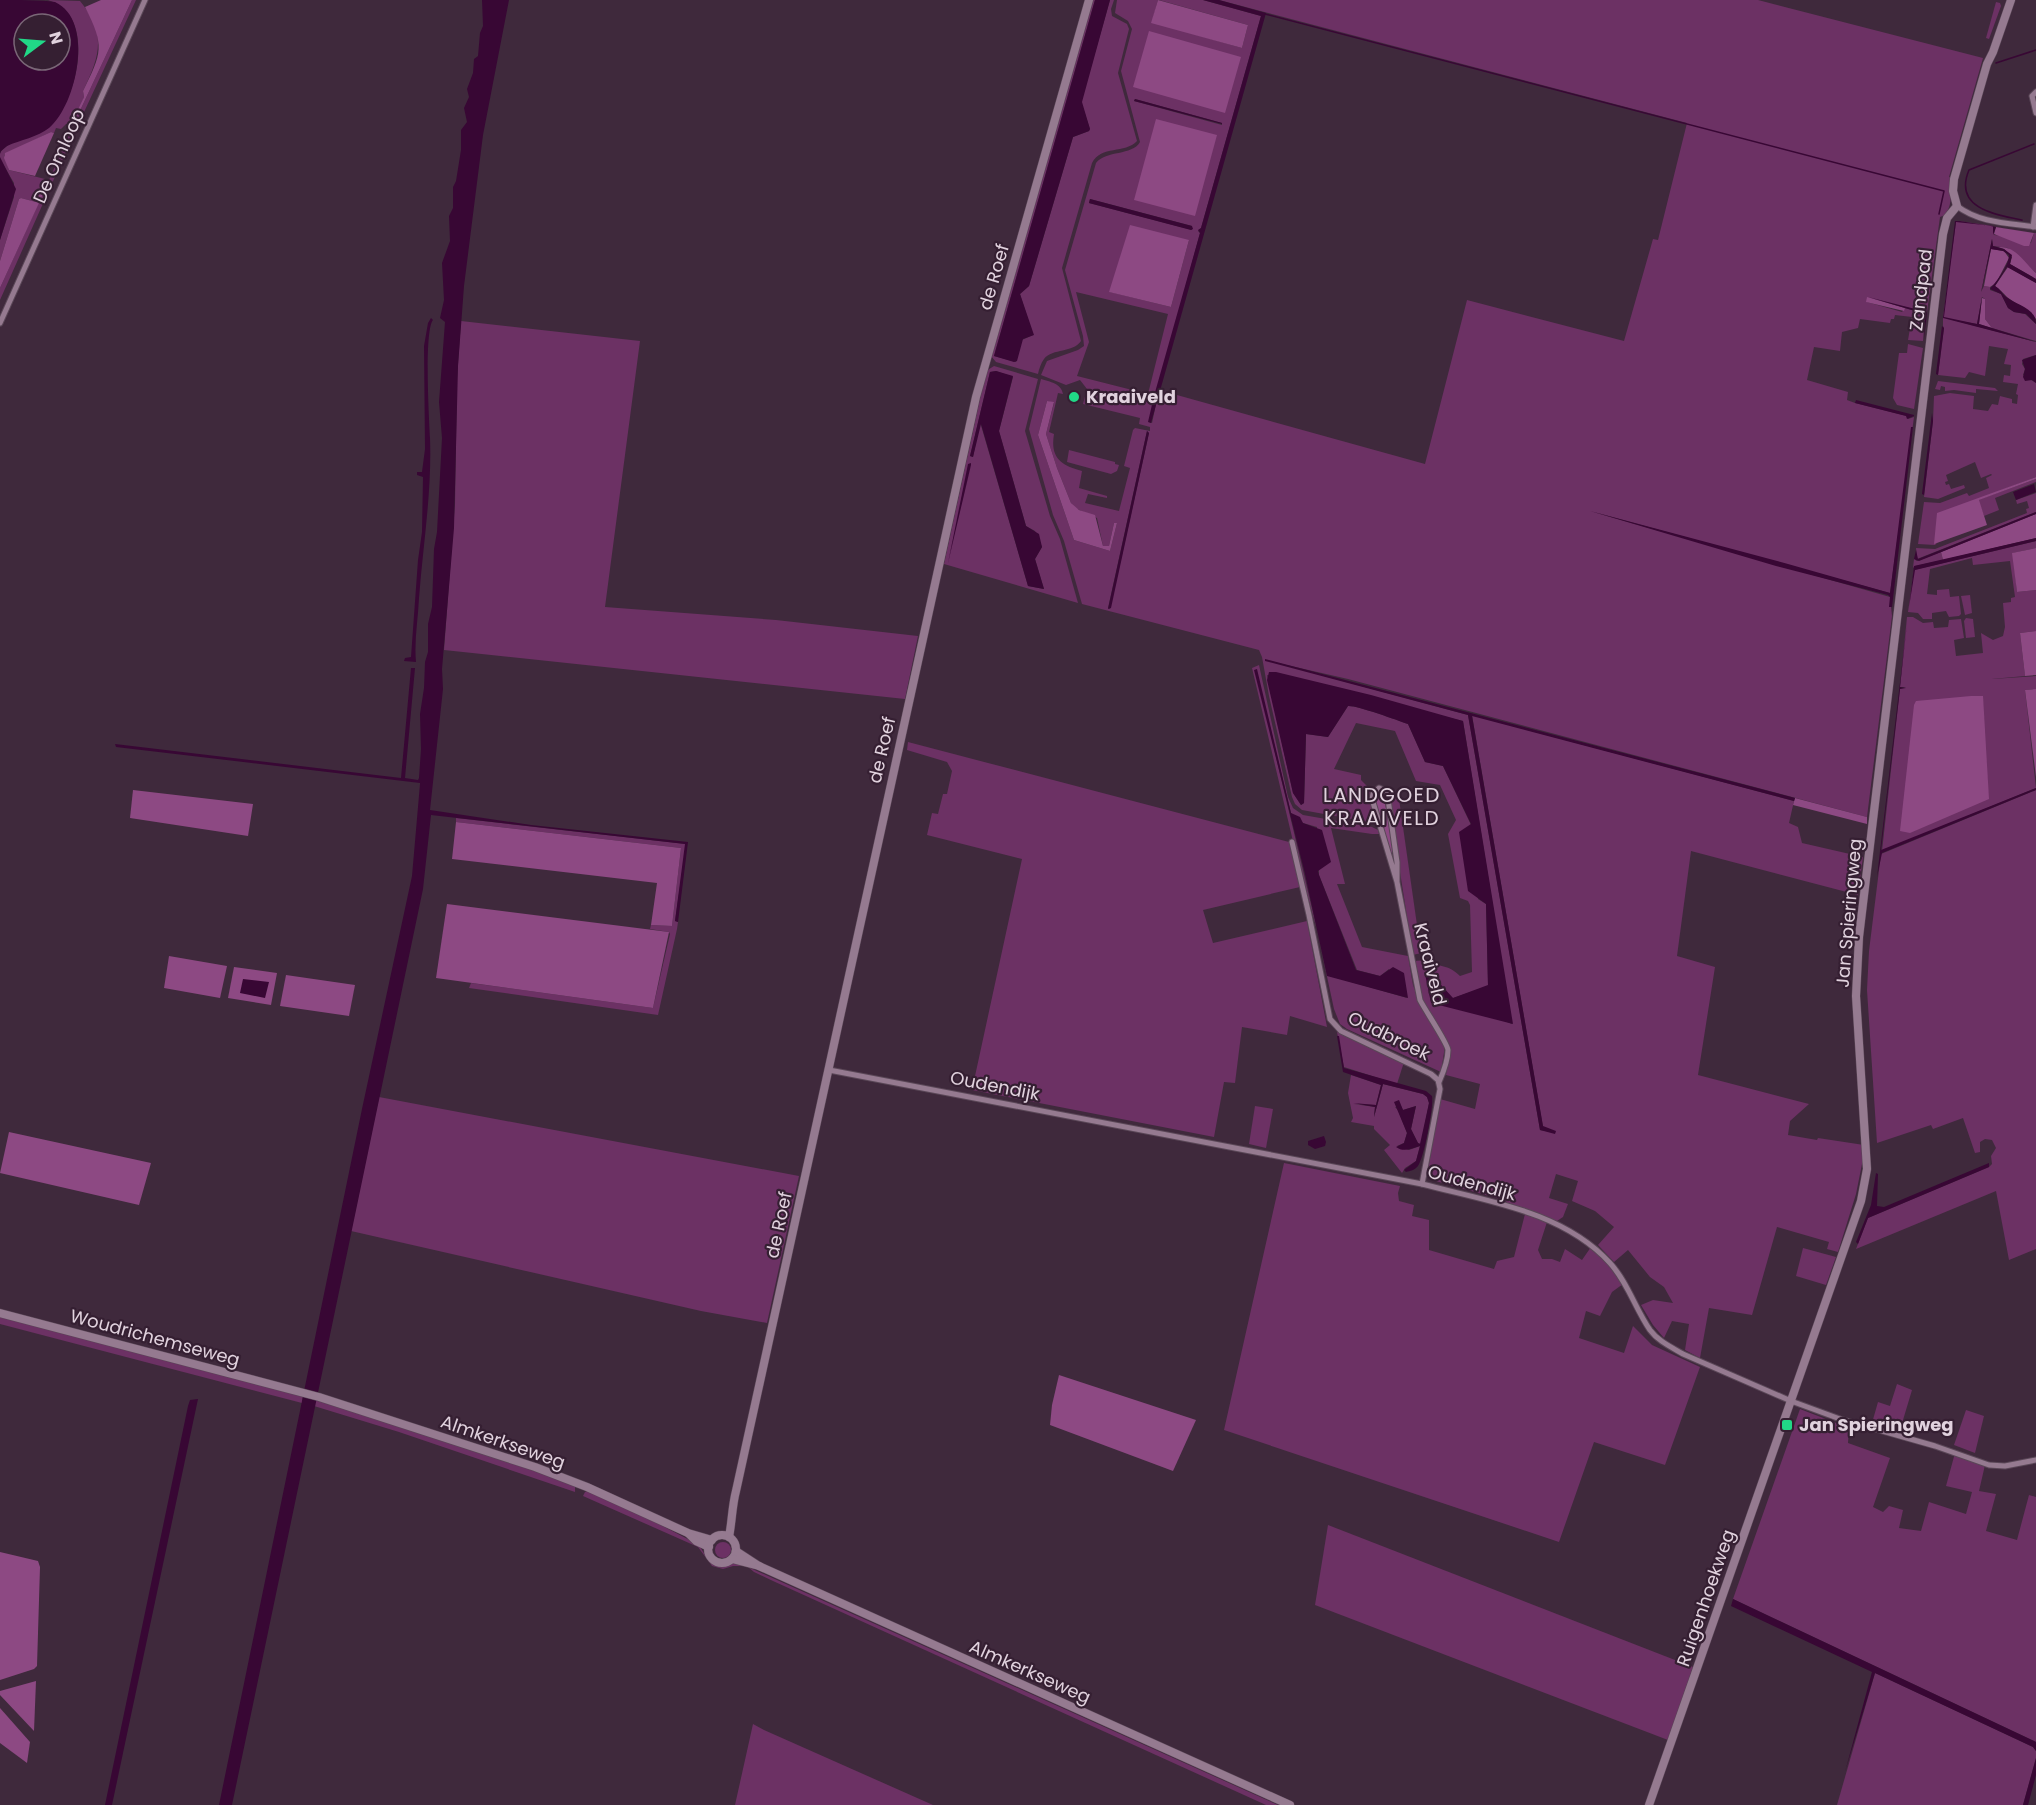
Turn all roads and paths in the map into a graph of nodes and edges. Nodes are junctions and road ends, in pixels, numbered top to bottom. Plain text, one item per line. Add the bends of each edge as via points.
1 (145, 0) edge
2 (1089, 0) edge
3 (2008, 1) edge
4 (2036, 92) edge
5 (2036, 113) edge
6 (1957, 206) junction
7 (2036, 206) edge
8 (2034, 227) edge
9 (0, 323) edge
10 (1900, 597) joint
11 (1292, 842) dead end
12 (1396, 882) junction
13 (829, 1070) junction
14 (1439, 1082) junction
15 (1422, 1184) junction
16 (0, 1313) edge
17 (303, 1392) joint
18 (1791, 1401) junction
19 (2036, 1460) edge
20 (726, 1536) junction
21 (710, 1544) junction
22 (734, 1555) junction
23 (1290, 1805) edge
24 (1649, 1805) edge

1 - 9 street, De Omloop
2 - 13 street, de Roef via 976,398
3 - 6 street via 1954,179
4 - 5 street via 2032,96
6 - 8 street via 1979,218
6 - 10 street, Zandpad via 1944,225
7 - 8 street
10 - 18 street, Jan Spieringweg via 1856,970 1867,1169 1861,1201
11 - 14 street, Oudbroek via 1330,1019 1341,1031 1431,1074
12 - 12 street, Kraaiveld via 1387,792 1379,788 1372,799
12 - 14 street, Kraaiveld via 1420,1000 1448,1050
13 - 15 street, Oudendijk
13 - 20 street, de Roef via 731,1514 732,1524
14 - 15 street, Oudbroek
15 - 18 street, Oudendijk via 1516,1209 1569,1229 1611,1264 1659,1339 1683,1354
16 - 17 street, Woudrichemseweg
17 - 21 street, Almkerkseweg via 535,1467
18 - 19 street, Oudendijk via 1989,1465
18 - 24 street, Ruigenhoekweg
20 - 21 street
20 - 22 street via 735,1543
21 - 22 street via 709,1553 715,1561 724,1563
22 - 23 street, Almkerkseweg

